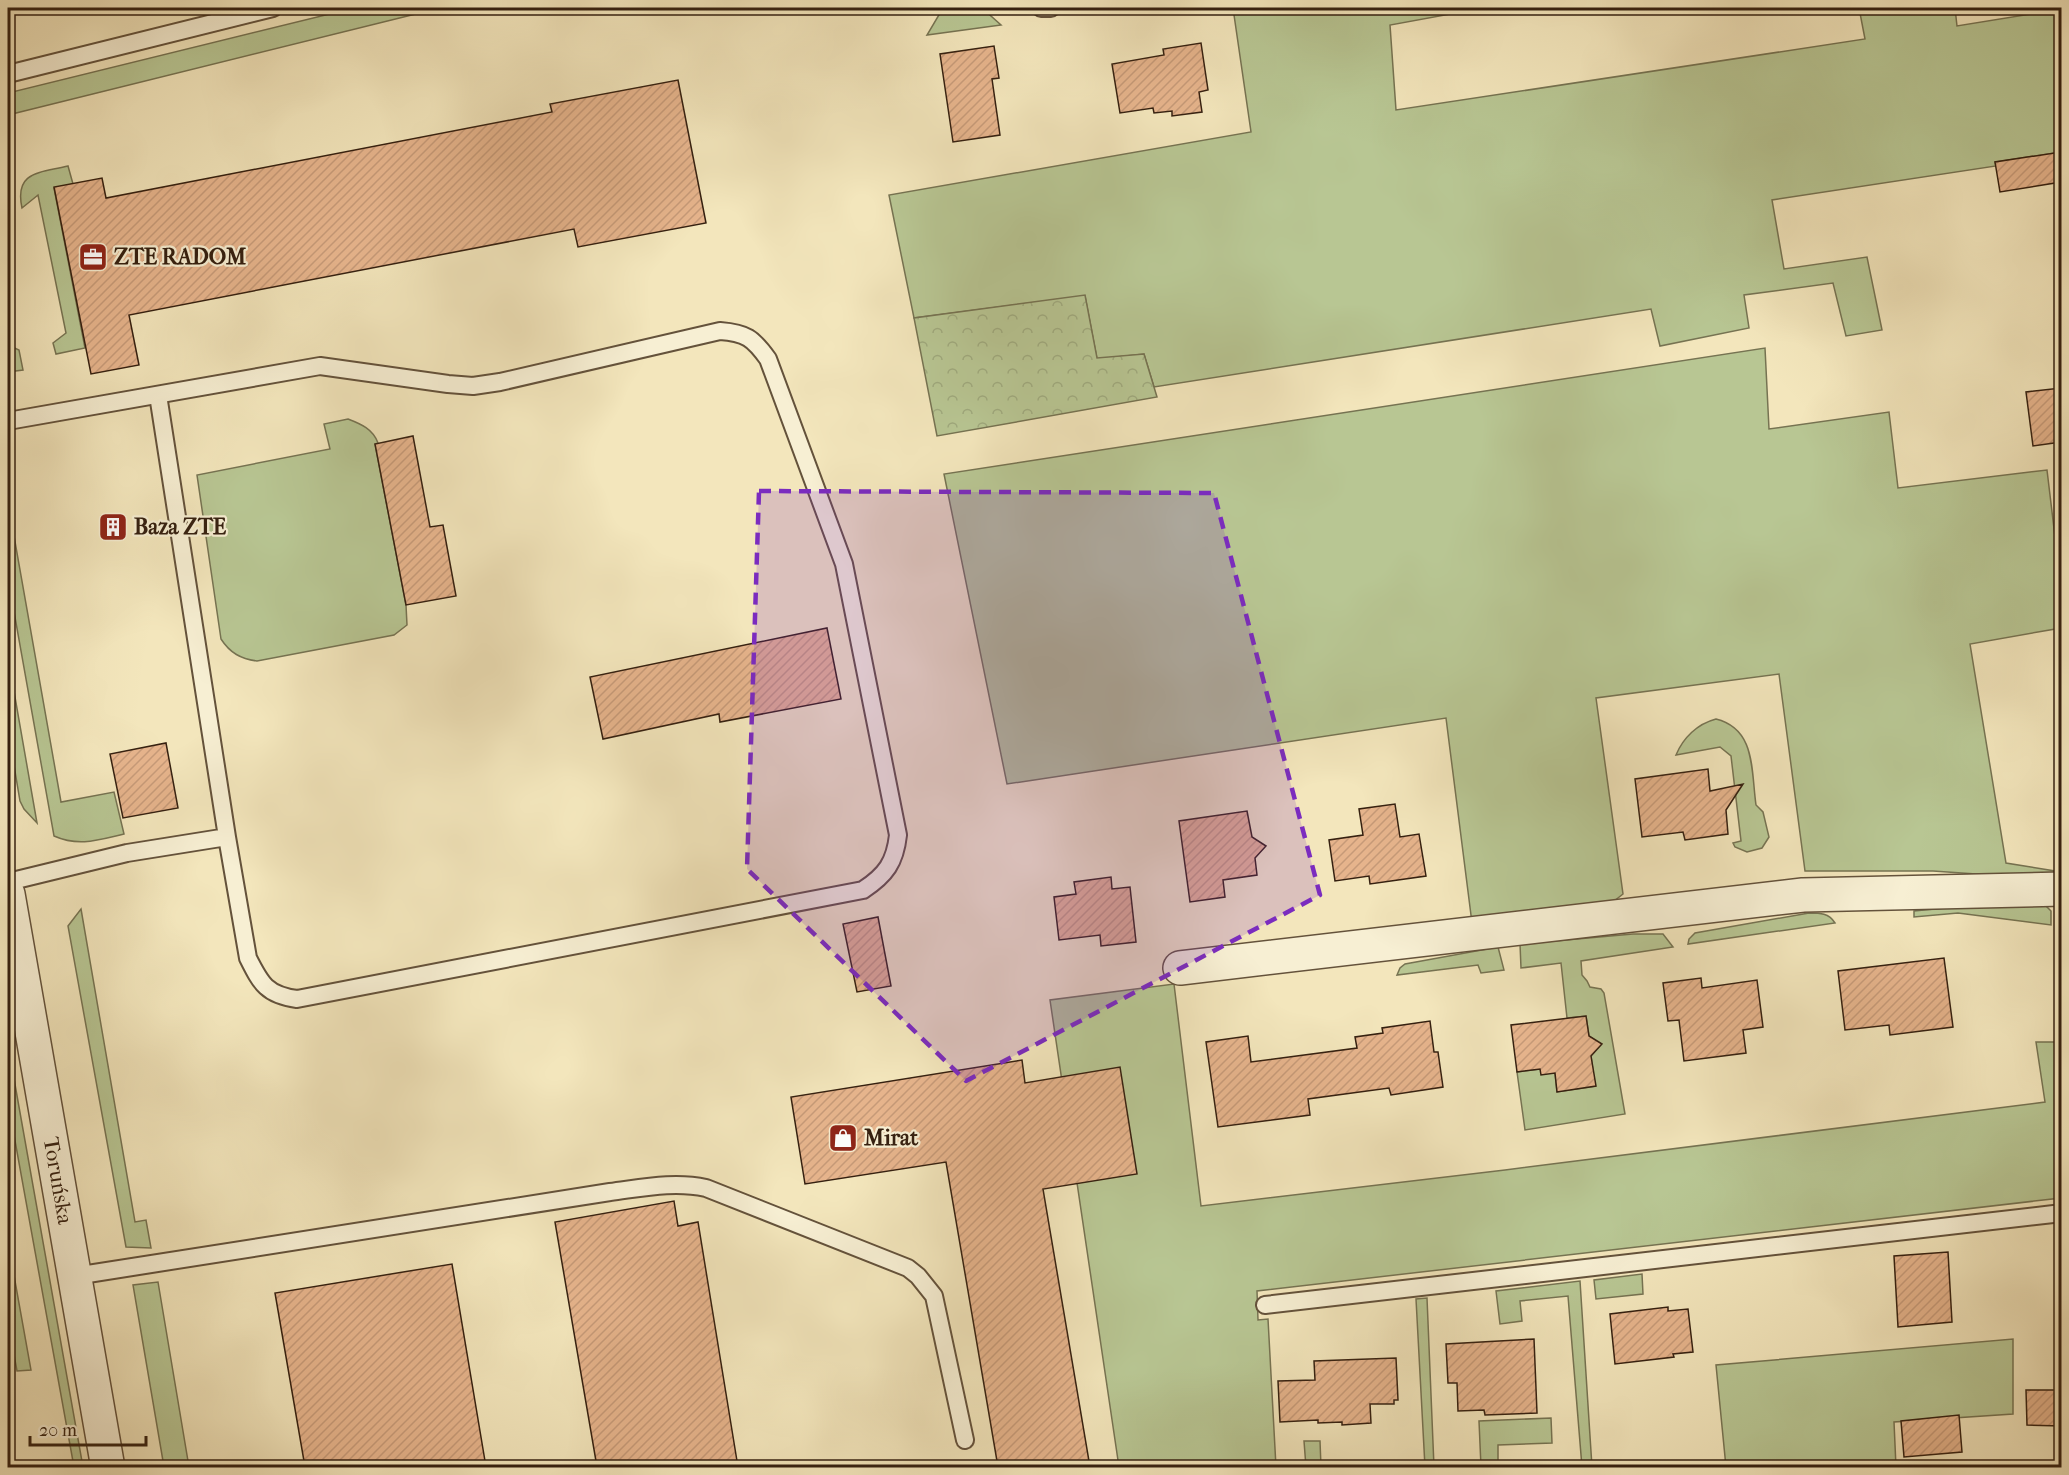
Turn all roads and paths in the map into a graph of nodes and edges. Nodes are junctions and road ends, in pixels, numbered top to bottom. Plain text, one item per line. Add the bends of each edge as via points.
1 (273, 8) edge
2 (8, 74) edge
3 (158, 395) junction
4 (8, 421) edge
5 (227, 837) junction
6 (8, 882) edge
7 (2061, 889) edge
8 (8, 894) edge
9 (1180, 968) dead end
10 (2061, 1213) edge
11 (75, 1276) junction
12 (1265, 1305) dead end
13 (965, 1440) dead end
14 (108, 1467) edge

1 - 2 lane
3 - 4 lane
3 - 5 lane
3 - 5 lane via 320,366 474,386 720,331 746,335 768,359 844,564 898,835 896,854 878,881 863,890 297,999 280,997 267,989 248,958
5 - 6 lane via 127,853
7 - 9 street via 1803,895
8 - 11 street, Toruńska
10 - 12 lane
11 - 13 lane via 610,1192 694,1185 908,1268 918,1276 934,1296
11 - 14 street, Toruńska

